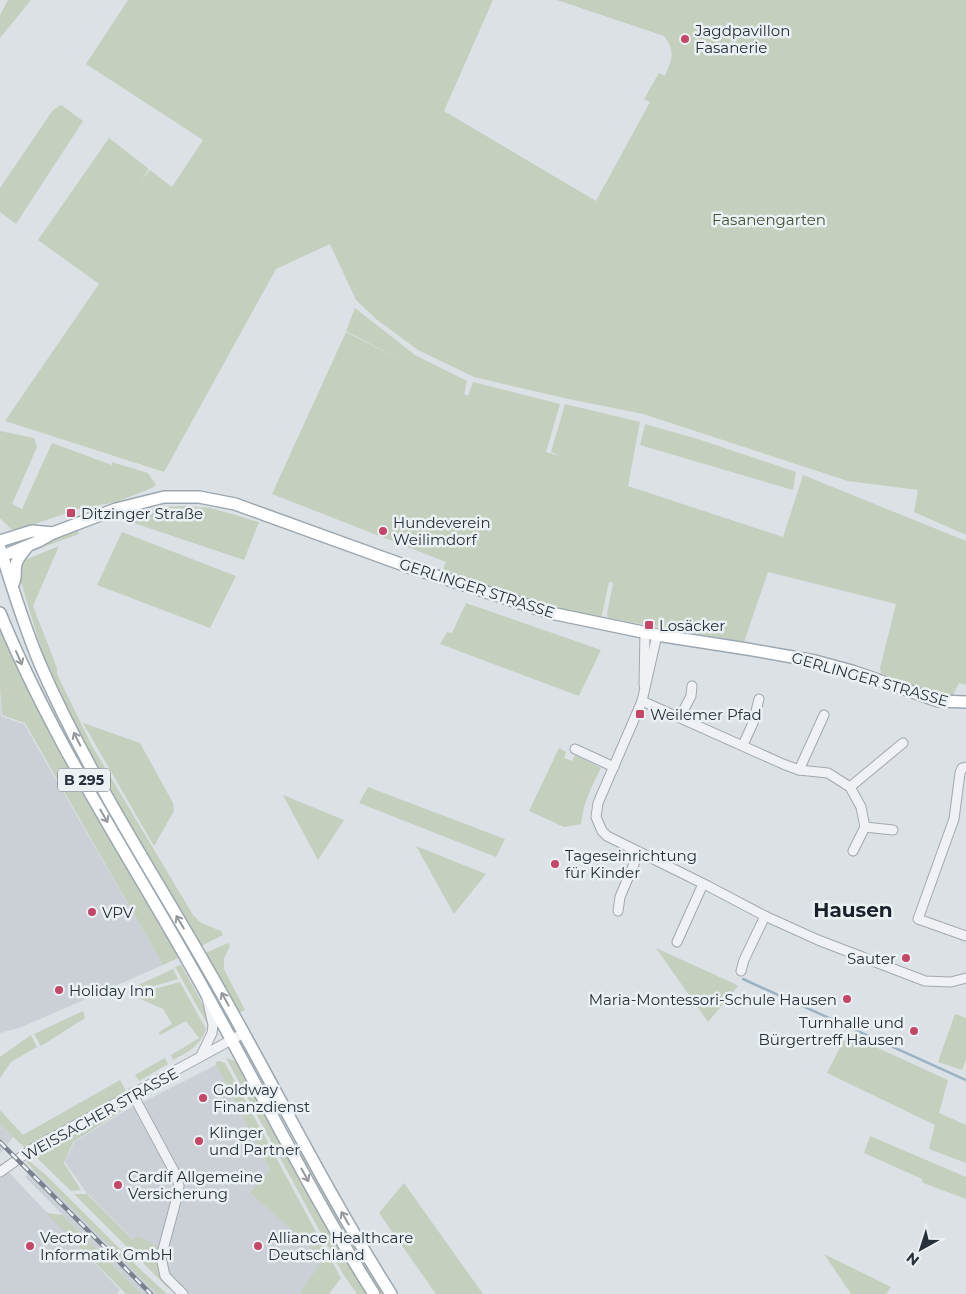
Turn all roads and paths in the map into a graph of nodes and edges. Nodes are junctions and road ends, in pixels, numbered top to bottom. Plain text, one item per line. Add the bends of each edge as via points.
1 (53, 533) junction
2 (0, 541) edge
3 (28, 546) junction
4 (1, 554) edge
5 (12, 586) junction
6 (0, 613) edge
7 (645, 632) junction
8 (657, 635) junction
9 (692, 686) dead end
10 (643, 697) junction
11 (759, 699) dead end
12 (966, 702) edge
13 (824, 715) dead end
14 (680, 717) junction
15 (904, 743) dead end
16 (743, 745) junction
17 (575, 749) dead end
18 (614, 767) junction
19 (966, 767) edge
20 (799, 770) junction
21 (850, 786) junction
22 (865, 827) junction
23 (893, 830) dead end
24 (853, 851) dead end
25 (639, 852) junction
26 (703, 884) junction
27 (618, 911) dead end
28 (765, 916) junction
29 (966, 936) edge
30 (677, 942) dead end
31 (741, 971) dead end
32 (966, 978) edge
33 (206, 993) junction
34 (244, 1033) junction
35 (231, 1040) junction
36 (201, 1056) junction
37 (132, 1093) junction
38 (0, 1172) edge
39 (183, 1294) edge
40 (374, 1294) edge
41 (391, 1294) edge

1 - 2 main road, GERLINGER STRASSE via 32,531
1 - 3 main road, GERLINGER STRASSE
1 - 7 main road, GERLINGER STRASSE via 108,511 164,497 218,500 526,606
3 - 4 main road, GERLINGER STRASSE
3 - 5 main road via 17,560 16,580
4 - 5 main road, B 295
34 -> 5 main road, B 295 via 138,850 62,710 33,647
6 -> 33 main road, B 295 via 36,693
7 - 8 main road, GERLINGER STRASSE
7 - 10 street
8 - 10 street
8 - 12 main road, GERLINGER STRASSE via 815,661 938,701
9 - 14 street via 691,696
10 - 14 street
10 - 18 street
11 - 16 street
13 - 20 street
14 - 16 street
15 - 21 street
16 - 20 street
17 - 18 street
18 - 25 street via 598,803 596,818 607,836
19 - 29 street via 960,773 954,818 918,918
20 - 21 street via 828,773
21 - 22 street via 861,807
22 - 23 street
22 - 24 street
25 - 26 street
25 - 27 street via 620,897
26 - 28 street
26 - 30 street
28 - 31 street
28 - 32 street via 925,981 951,982
33 - 35 main road, B 295
33 - 36 street via 213,1025
34 - 35 street, WEISSACHER STRASSE
41 -> 34 main road, B 295
35 - 36 street, WEISSACHER STRASSE
35 -> 40 main road, B 295
36 - 37 street, WEISSACHER STRASSE
37 - 38 street, WEISSACHER STRASSE via 35,1147
37 - 39 street via 179,1186 161,1257 165,1276

